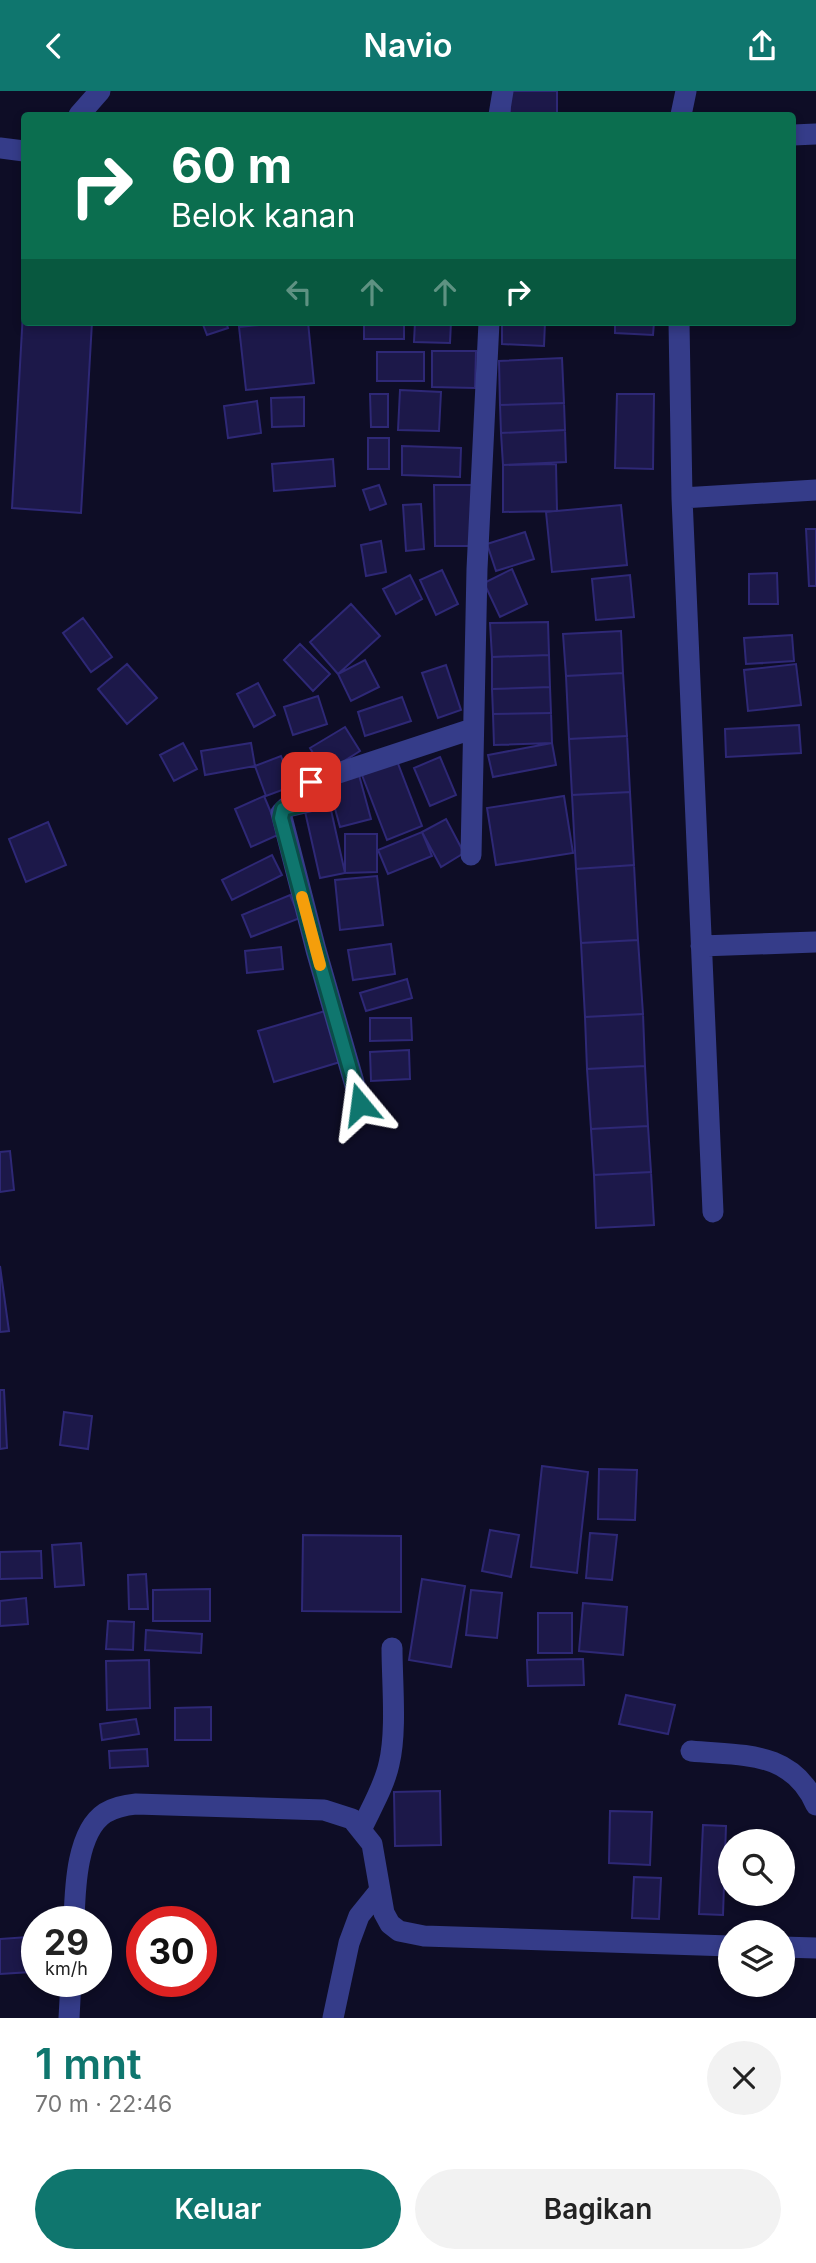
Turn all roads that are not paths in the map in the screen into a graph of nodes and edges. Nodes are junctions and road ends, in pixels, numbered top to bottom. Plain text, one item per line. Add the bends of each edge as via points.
1 (100, 91) edge
2 (503, 91) edge
3 (686, 91) edge
4 (82, 112) edge
5 (500, 112) edge
6 (682, 112) edge
7 (816, 134) edge
8 (796, 135) edge
9 (0, 148) edge
10 (21, 151) edge
11 (489, 326) edge
12 (679, 326) edge
13 (816, 490) edge
14 (682, 498) junction
15 (472, 729) junction
16 (471, 855) dead end
17 (816, 941) edge
18 (701, 946) junction
19 (360, 1104) dead end
20 (713, 1212) dead end
21 (392, 1648) dead end
22 (691, 1751) dead end
23 (816, 1805) edge
24 (361, 1830) junction
25 (380, 1890) junction
26 (75, 1906) edge
27 (718, 1946) edge
28 (795, 1947) edge
29 (816, 1948) edge
30 (70, 1997) edge
31 (69, 2018) edge
32 (333, 2018) edge

1 - 4 street
2 - 5 street
3 - 6 street
7 - 8 street
9 - 10 street
11 - 15 street
12 - 14 street
13 - 14 street
14 - 18 street
15 - 16 street
15 - 19 street via 311,782 309,802 281,813
17 - 18 street
18 - 20 street
21 - 24 street via 390,1763
22 - 23 street via 769,1759 794,1773
24 - 25 street via 372,1845
24 - 26 street via 352,1819 324,1810 117,1807 94,1823 76,1877
25 - 27 street via 390,1924 399,1931 424,1936
25 - 32 street via 359,1916 349,1943
28 - 29 street
30 - 31 street

